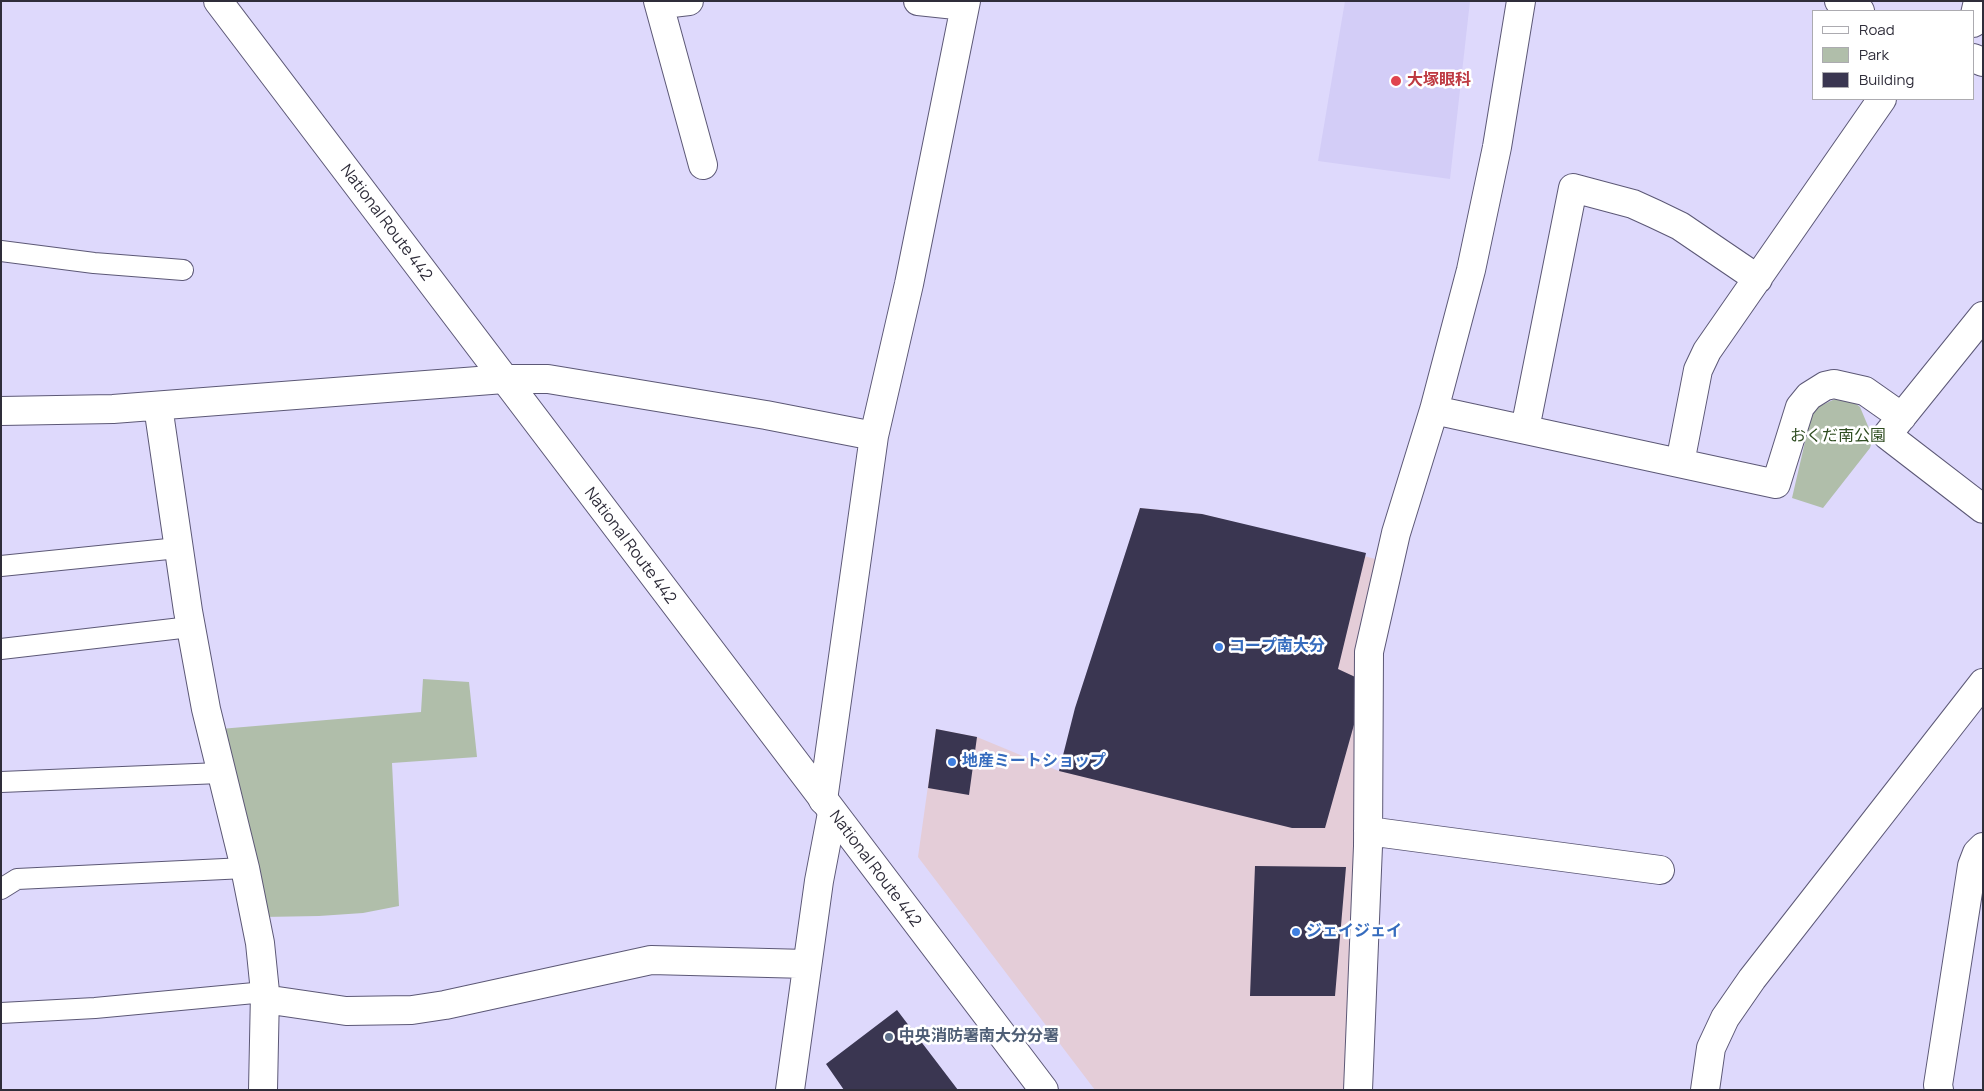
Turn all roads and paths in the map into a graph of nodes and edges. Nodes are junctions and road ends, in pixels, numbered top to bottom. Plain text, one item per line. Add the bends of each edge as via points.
1 (218, 1) edge
2 (658, 1) edge
3 (664, 1) edge
4 (689, 1) edge
5 (918, 1) edge
6 (1521, 1) edge
7 (1839, 1) edge
8 (1978, 1) edge
9 (966, 4) edge
10 (1858, 10) edge
11 (1974, 19) edge
12 (1881, 100) edge
13 (703, 166) dead end
14 (1, 251) edge
15 (183, 270) dead end
16 (1758, 279) junction
17 (1983, 316) edge
18 (504, 379) junction
19 (158, 406) junction
20 (1434, 410) junction
21 (1, 411) edge
22 (1902, 417) junction
23 (1525, 429) junction
24 (874, 436) junction
25 (1680, 463) junction
26 (1983, 510) edge
27 (178, 548) junction
28 (1, 566) edge
29 (190, 627) junction
30 (1, 649) edge
31 (1982, 685) edge
32 (220, 773) junction
33 (1, 782) edge
34 (827, 806) junction
35 (1368, 831) junction
36 (1983, 846) edge
37 (245, 868) junction
38 (1660, 870) dead end
39 (1, 889) edge
40 (807, 964) junction
41 (264, 995) junction
42 (1, 1013) edge
43 (263, 1090) edge
44 (790, 1090) edge
45 (1044, 1090) edge
46 (1358, 1090) edge
47 (1705, 1090) edge
48 (1940, 1090) edge

1 - 18 main road, National Route 442
2 - 13 main road
3 - 4 main road
5 - 9 main road
6 - 20 main road via 1484,215
7 - 10 main road
8 - 11 main road
9 - 24 main road via 909,284
12 - 16 main road
14 - 15 lane
16 - 23 main road via 1680,226 1656,214 1633,204 1573,188
16 - 25 main road via 1707,350 1698,370
17 - 22 main road
18 - 19 main road
18 - 24 main road via 548,378 766,414
18 - 34 main road, National Route 442
19 - 21 main road
19 - 27 main road
20 - 23 main road
20 - 35 main road via 1396,533 1368,652
22 - 25 main road via 1865,391 1834,384 1809,396 1800,406 1776,484
22 - 26 main road via 1887,435
23 - 25 main road
24 - 34 main road
27 - 28 lane
27 - 29 main road
29 - 30 lane
29 - 32 main road
31 - 47 main road via 1725,1018 1711,1048
32 - 33 lane
32 - 37 main road
34 - 40 main road
34 - 45 main road, National Route 442
35 - 38 main road
35 - 46 main road
36 - 48 main road via 1972,866 1938,1085
37 - 39 lane via 17,879
37 - 41 main road via 260,943
40 - 41 main road via 651,960 412,1010 346,1011
40 - 44 main road
41 - 42 lane
41 - 43 main road

